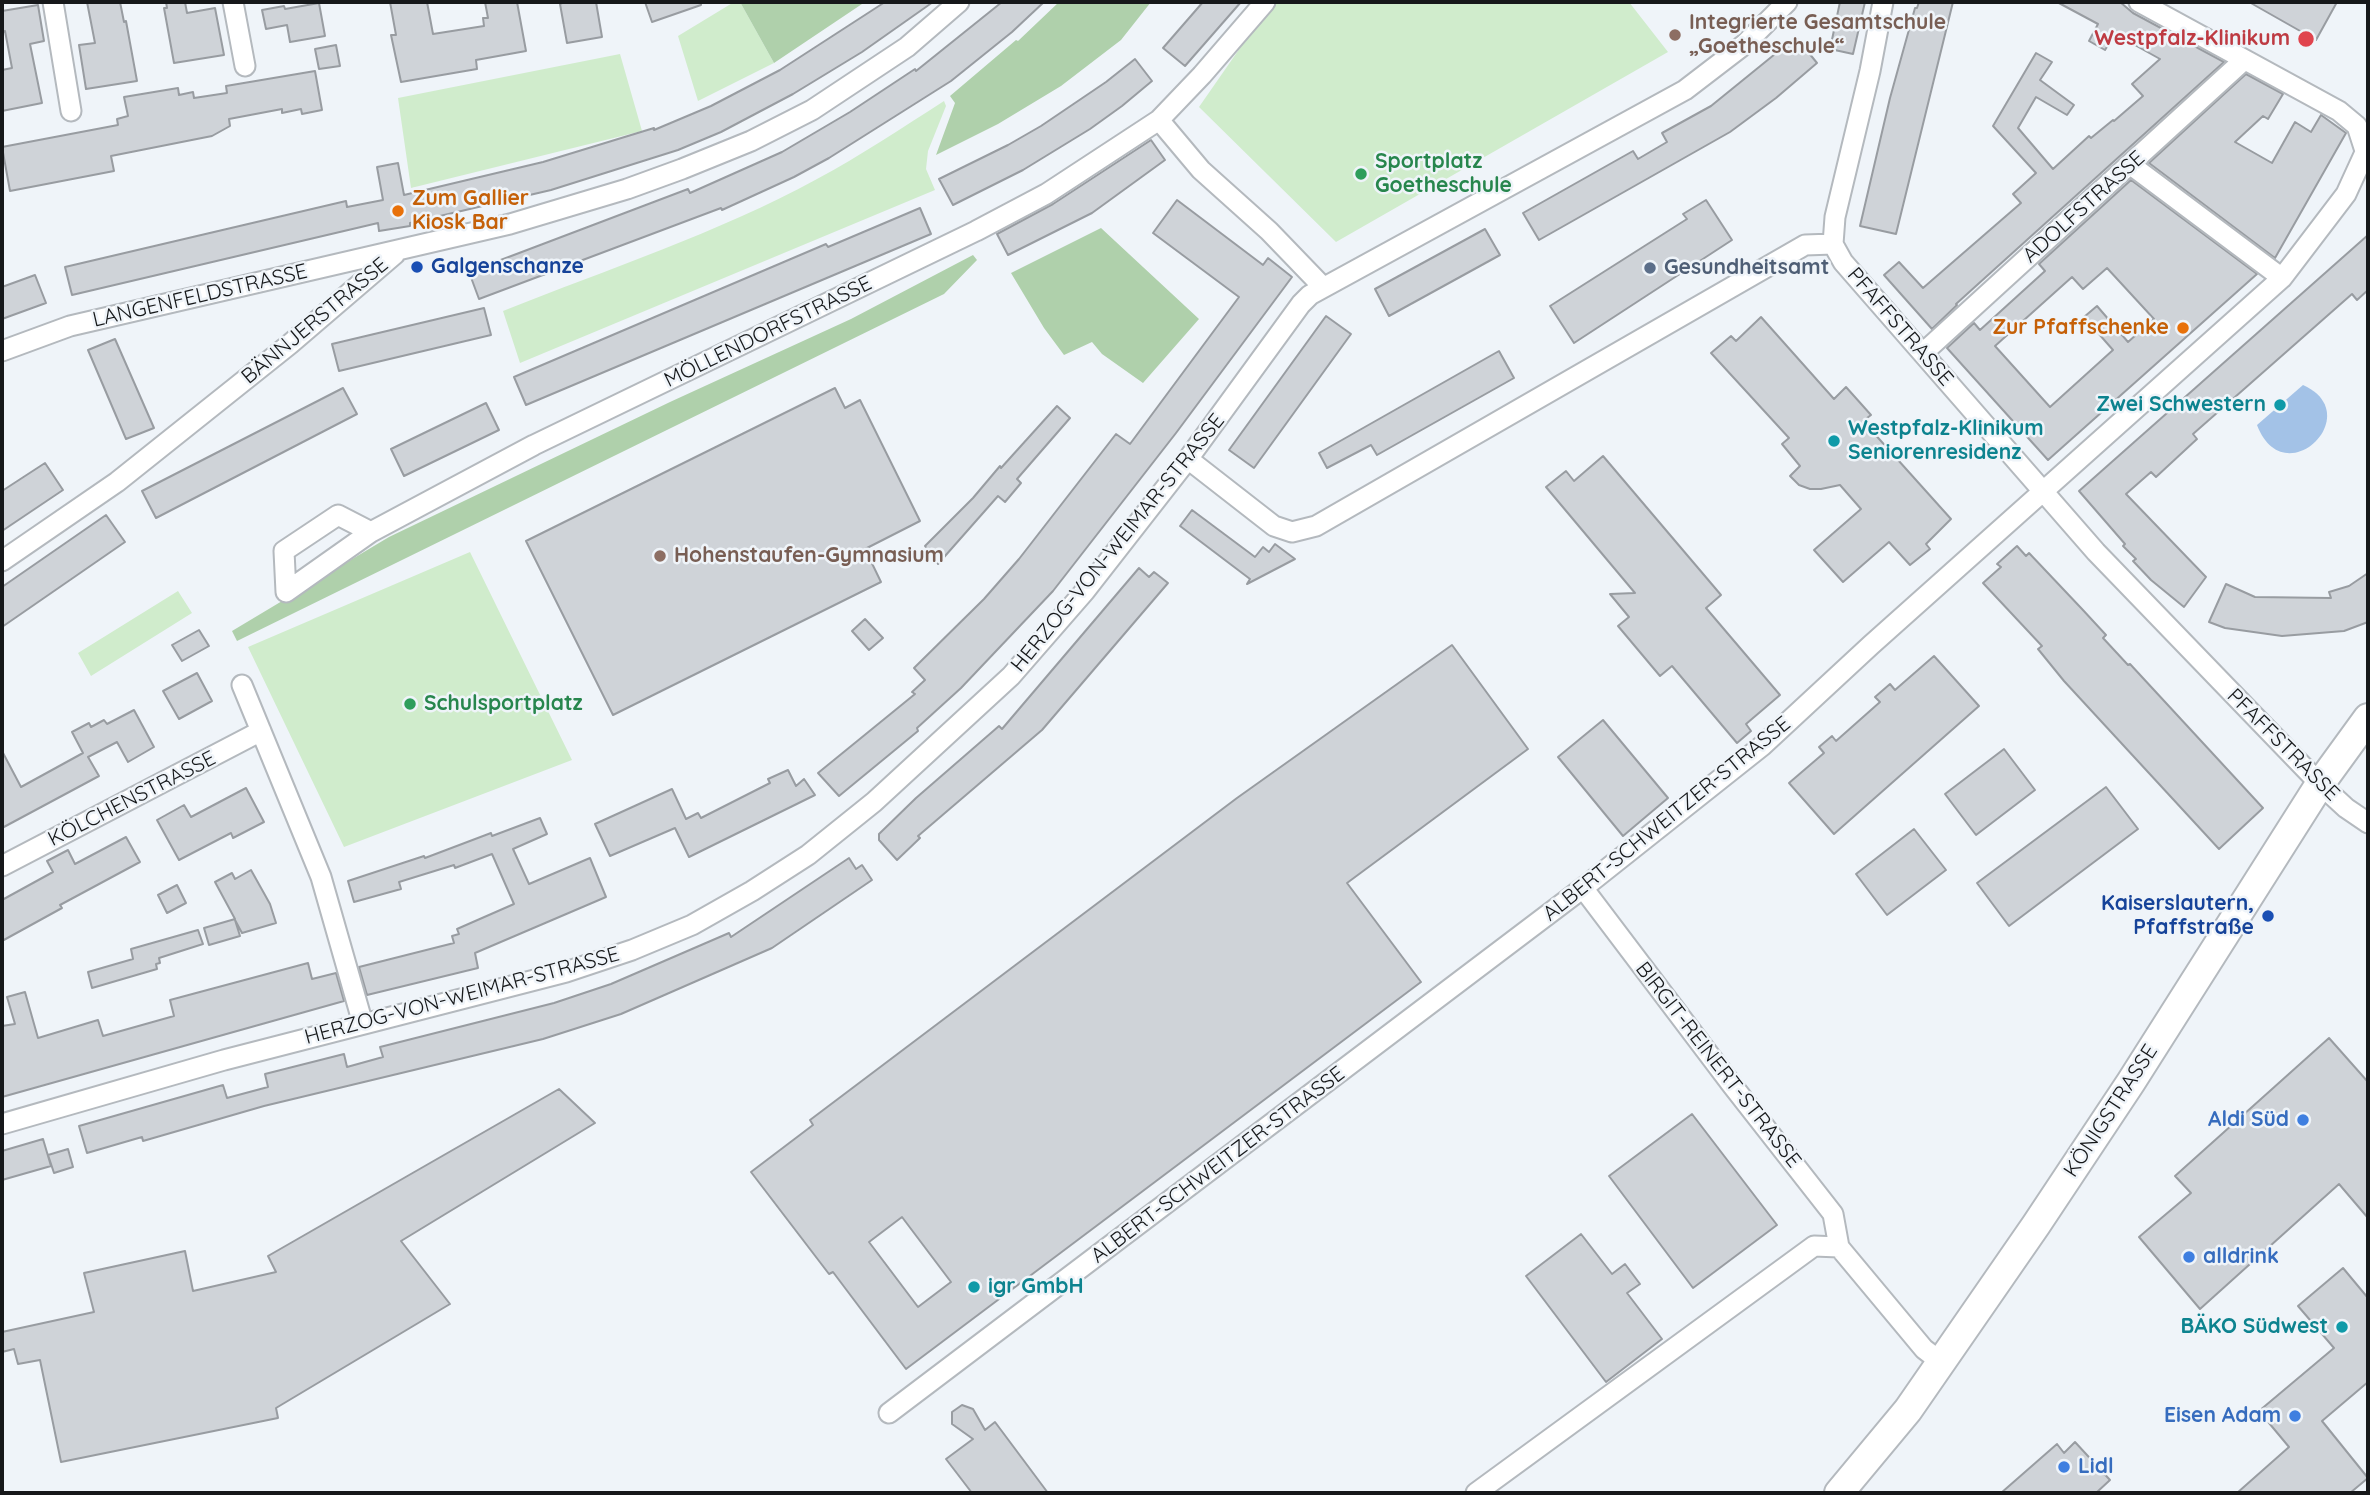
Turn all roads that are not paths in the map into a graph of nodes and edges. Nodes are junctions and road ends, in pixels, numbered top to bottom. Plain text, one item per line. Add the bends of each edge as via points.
1 (53, 2) edge
2 (233, 2) edge
3 (959, 2) edge
4 (1265, 2) edge
5 (1787, 2) edge
6 (1883, 2) edge
7 (2139, 2) edge
8 (2244, 60) junction
9 (245, 66) dead end
10 (71, 111) dead end
11 (1159, 120) junction
12 (2367, 153) edge
13 (2131, 165) junction
14 (1833, 244) junction
15 (400, 250) junction
16 (2282, 278) junction
17 (1323, 287) junction
18 (2, 351) edge
19 (1923, 353) junction
20 (1188, 459) junction
21 (2042, 492) junction
22 (371, 532) junction
23 (2, 561) edge
24 (242, 685) dead end
25 (2368, 718) edge
26 (261, 731) junction
27 (2320, 784) junction
28 (2368, 823) edge
29 (2, 866) edge
30 (1583, 888) junction
31 (363, 1024) junction
32 (2, 1124) edge
33 (1839, 1247) junction
34 (1941, 1362) junction
35 (890, 1413) dead end
36 (1476, 1493) edge
37 (1839, 1493) edge

1 - 10 street
2 - 9 street
3 - 15 street, BÄNNJERSTRASSE via 867,76 751,141 616,192
4 - 11 street, MÖLLENDORFSTRASSE
5 - 17 street, HERZOG-VON-WEIMAR-STRASSE via 1745,44 1685,90
6 - 14 street via 1835,217
7 - 8 street
8 - 12 street via 2339,111 2357,126
8 - 13 street, ADOLFSTRASSE
11 - 17 street via 1201,170
11 - 22 street, MÖLLENDORFSTRASSE via 1046,194 976,231 534,444
12 - 16 street, ALBERT-SCHWEITZER-STRASSE via 2346,194
13 - 16 street
13 - 19 street, ADOLFSTRASSE
14 - 19 street, PFAFFSTRASSE via 1843,262
14 - 20 street via 1805,246 1316,526 1292,532 1274,526
15 - 18 street, LANGENFELDSTRASSE via 71,326
15 - 23 street, BÄNNJERSTRASSE via 117,482
16 - 21 street, ALBERT-SCHWEITZER-STRASSE
17 - 20 street, HERZOG-VON-WEIMAR-STRASSE via 1301,304
19 - 21 street, PFAFFSTRASSE
20 - 31 street, HERZOG-VON-WEIMAR-STRASSE via 1085,591 1011,676 874,802 808,855 692,925 632,950 566,972
21 - 27 street, PFAFFSTRASSE
21 - 30 street, ALBERT-SCHWEITZER-STRASSE via 1762,746
22 - 22 street, MÖLLENDORFSTRASSE via 338,515 284,551 286,592
24 - 26 street
25 - 27 main road, KÖNIGSTRASSE
26 - 29 street, KÖLCHENSTRASSE
26 - 31 street via 321,877
27 - 28 street, PFAFFSTRASSE
27 - 34 main road, KÖNIGSTRASSE via 2124,1093
30 - 33 street, BIRGIT-REINERT-STRASSE via 1833,1213
30 - 35 street, ALBERT-SCHWEITZER-STRASSE
31 - 32 street, HERZOG-VON-WEIMAR-STRASSE
33 - 34 street, BIRGIT-REINERT-STRASSE via 1924,1349
33 - 36 street via 1814,1246
34 - 37 main road, KÖNIGSTRASSE

